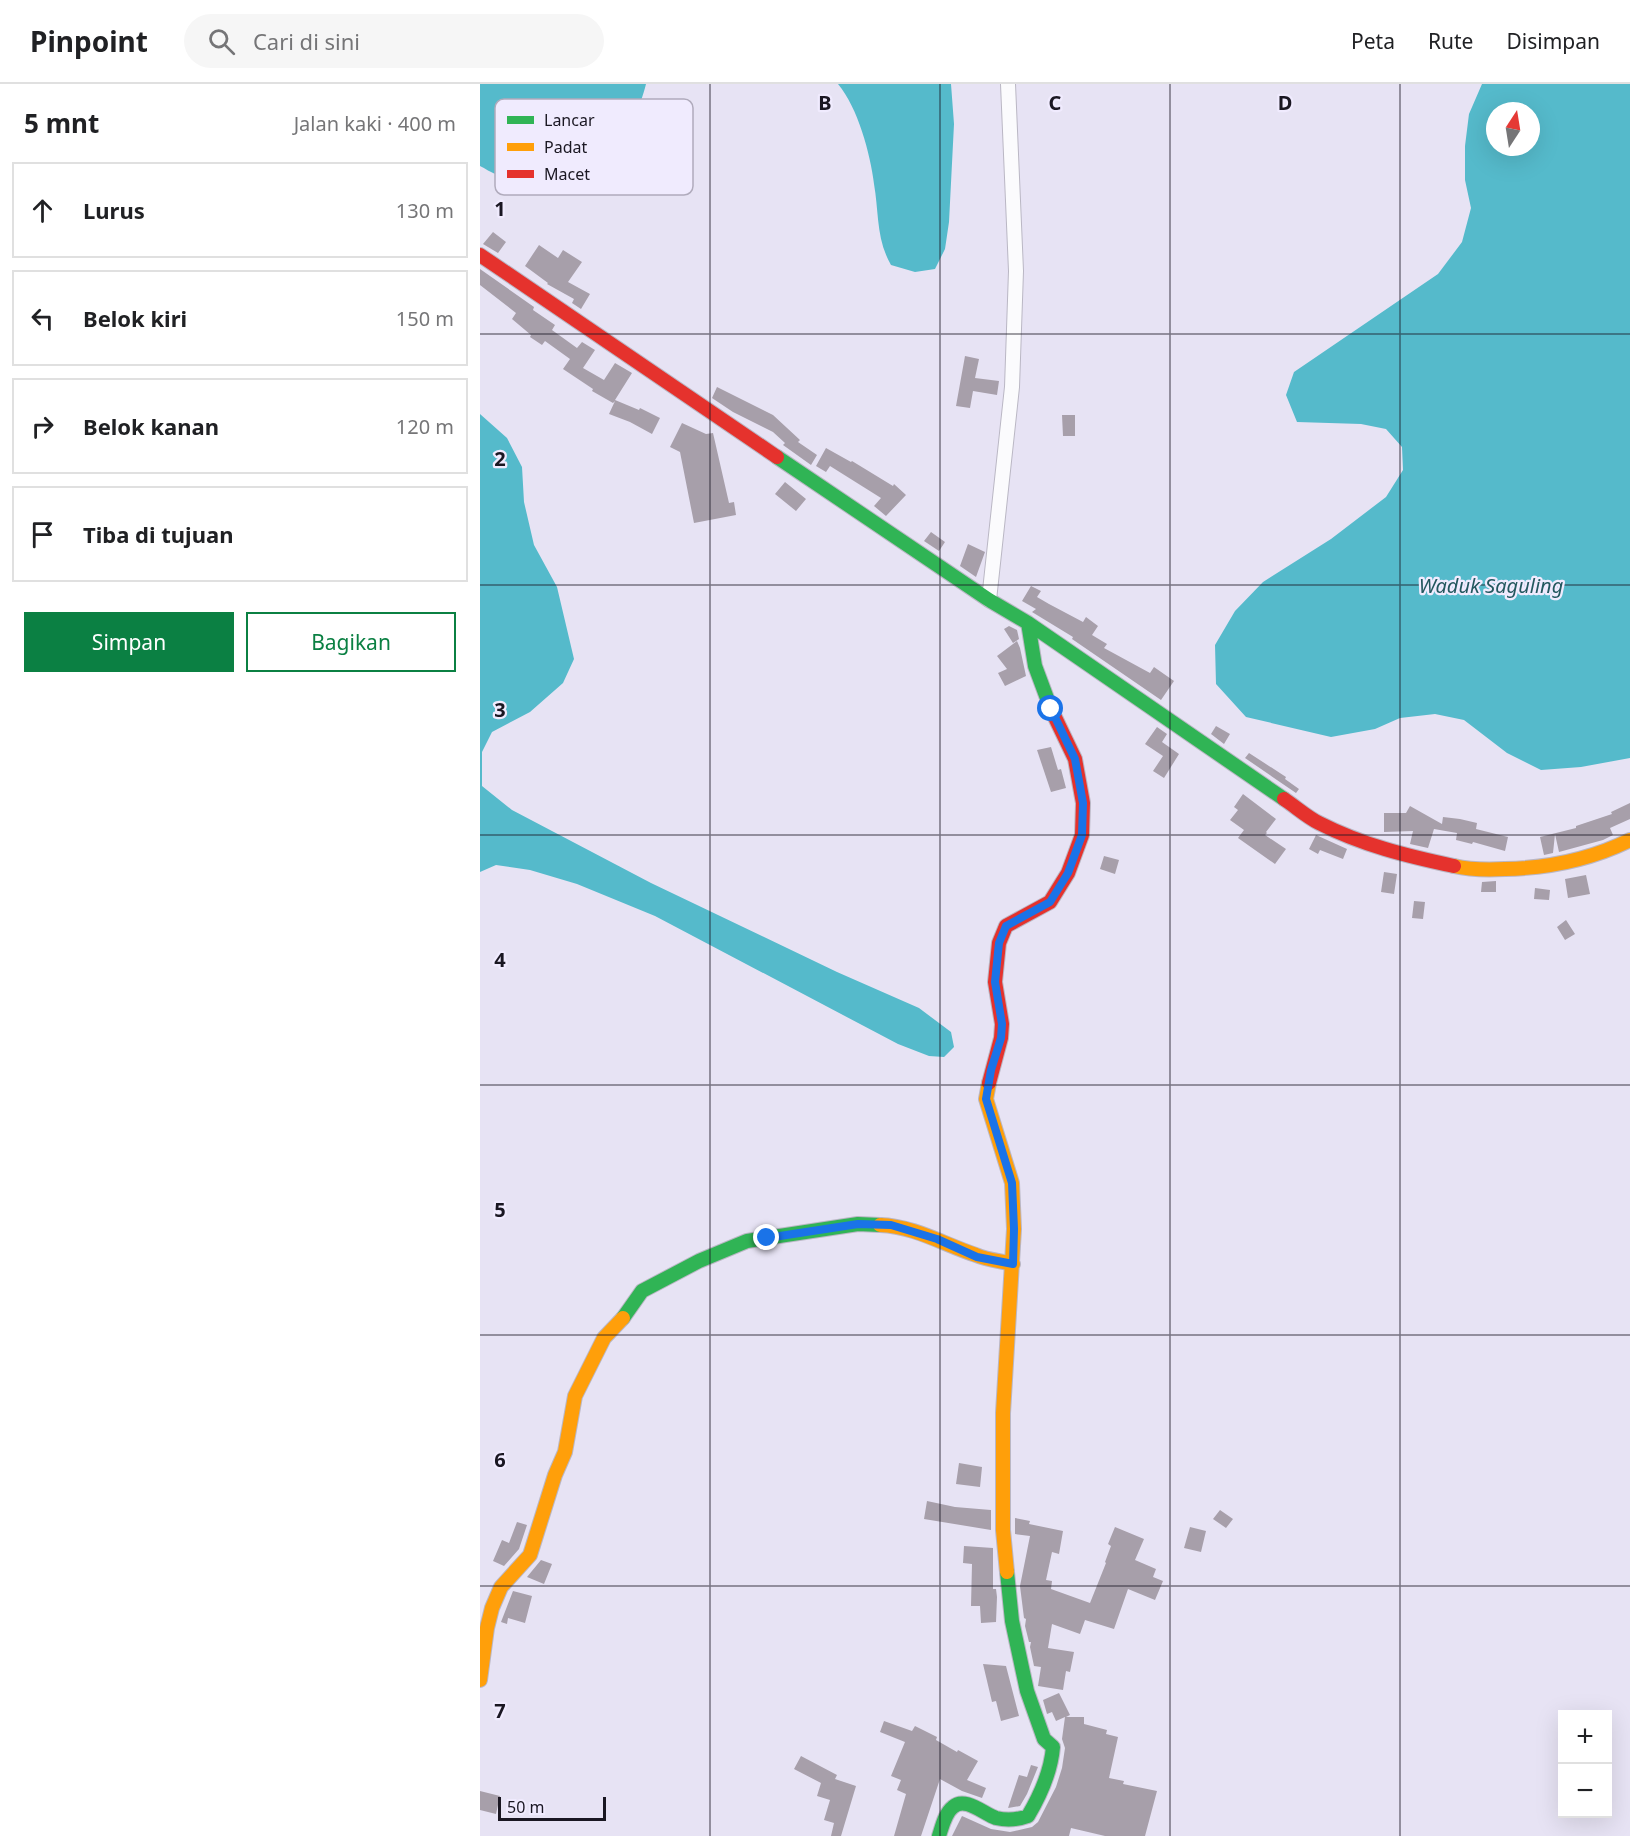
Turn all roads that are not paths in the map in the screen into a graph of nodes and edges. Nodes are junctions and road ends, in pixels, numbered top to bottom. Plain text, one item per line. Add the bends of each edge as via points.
1 (1008, 84) edge
2 (480, 255) edge
3 (989, 600) junction
4 (1028, 623) junction
5 (1630, 840) edge
6 (1013, 1264) junction
7 (480, 1680) edge
8 (939, 1836) edge

1 - 3 street via 1016,271 1012,387
2 - 3 street
3 - 4 street
4 - 5 street via 1317,822 1355,840 1472,870 1539,868 1573,862
4 - 6 street via 1035,666 1075,759 1083,803 1082,835 1068,873 1050,902 1006,926 999,943 995,982 1001,1038 986,1099 1012,1183
6 - 7 street via 977,1257 891,1225 858,1224 747,1241 642,1291 604,1338 575,1396 565,1452 530,1555 501,1587 492,1608
6 - 8 street via 1007,1326 1003,1530 1012,1621 1036,1719 1044,1739 1053,1747 1043,1791 1028,1816 1012,1821 998,1819 957,1803 945,1817

